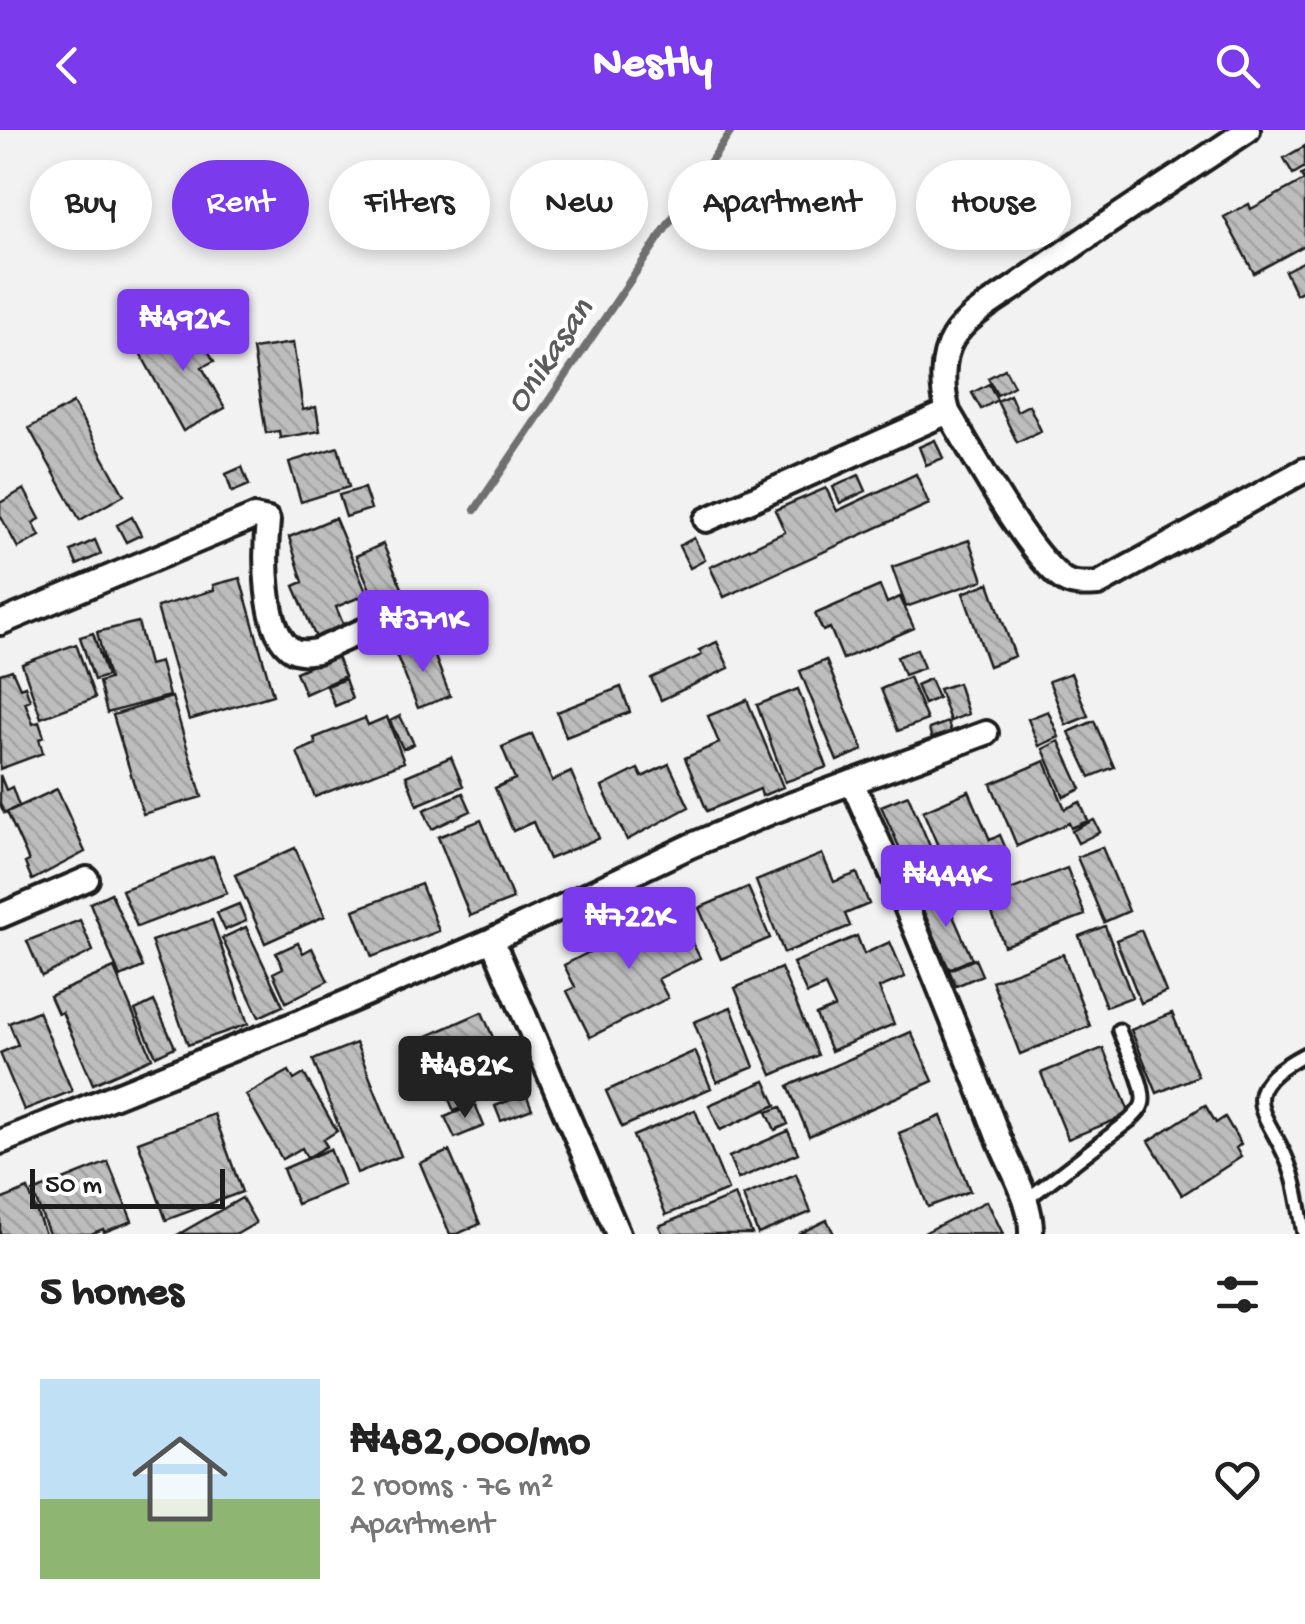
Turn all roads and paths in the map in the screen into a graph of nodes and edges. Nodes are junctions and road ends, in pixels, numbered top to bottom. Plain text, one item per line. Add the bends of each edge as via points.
1 (1248, 130) edge
2 (948, 412) junction
3 (1305, 470) edge
4 (706, 520) dead end
5 (403, 614) dead end
6 (0, 623) edge
7 (986, 732) dead end
8 (852, 782) junction
9 (88, 879) dead end
10 (0, 916) edge
11 (492, 940) junction
12 (1119, 1030) dead end
13 (1305, 1054) edge
14 (0, 1142) edge
15 (1026, 1200) junction
16 (618, 1234) edge
17 (1031, 1234) edge
18 (1304, 1234) edge

1 - 2 street via 969,320 952,340 944,372
2 - 3 street via 1032,545 1062,580 1079,585 1098,584
2 - 4 street
5 - 6 street via 316,651 289,649 274,626 268,520 254,516
7 - 8 street
8 - 11 street via 690,846
8 - 15 street
9 - 10 street
11 - 14 street
11 - 16 street
12 - 15 lane via 1140,1088 1140,1110
13 - 18 lane via 1270,1080 1260,1106 1291,1169
15 - 17 street

